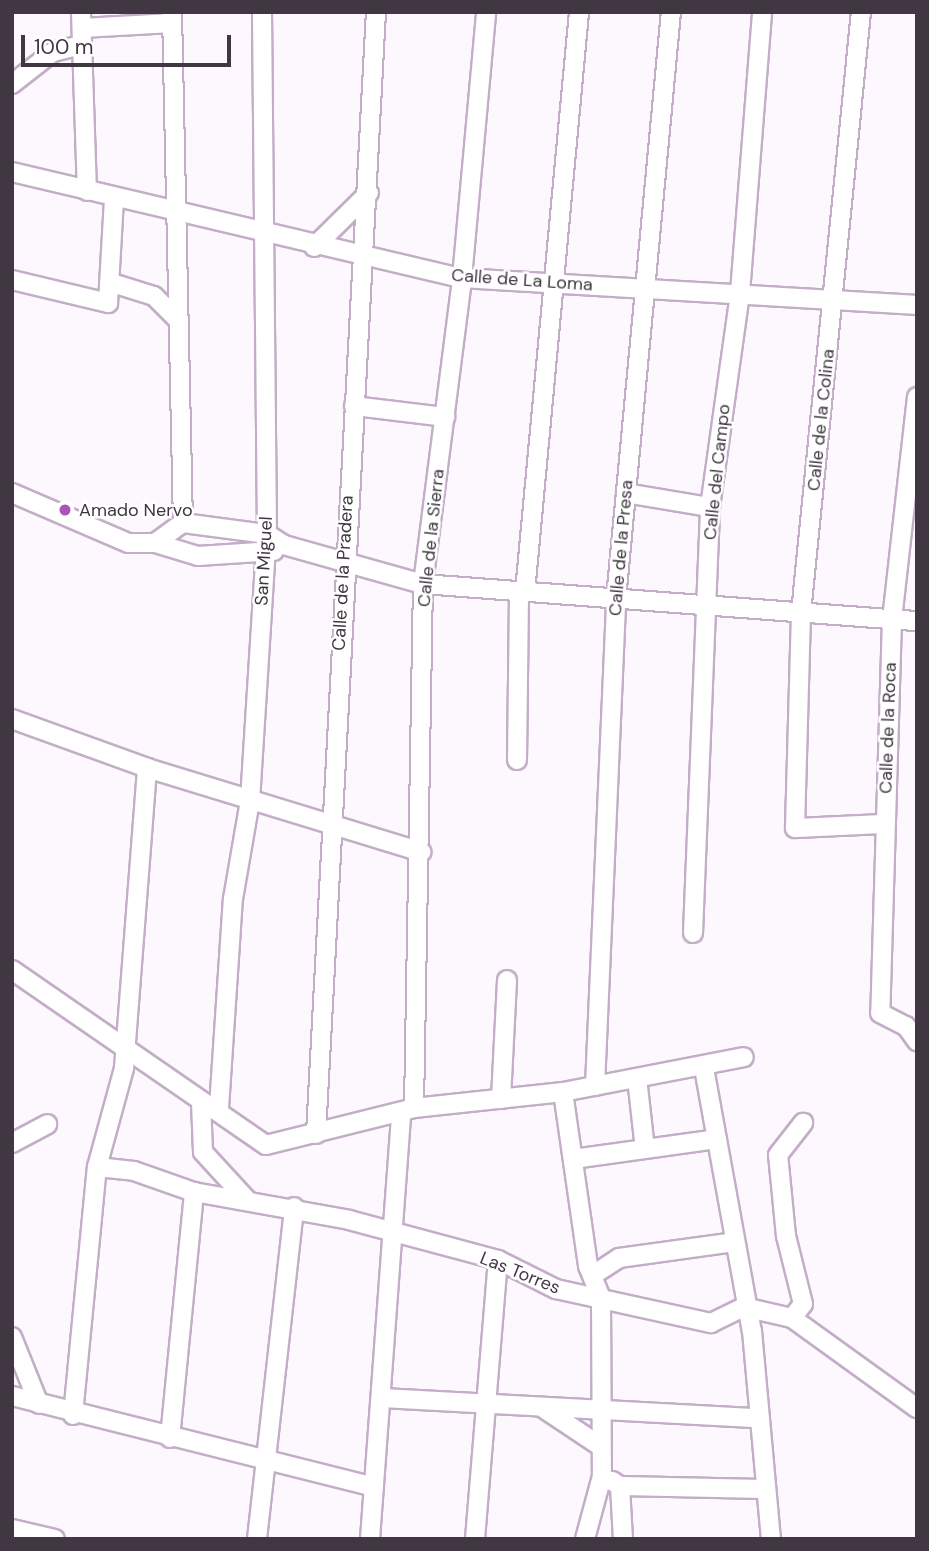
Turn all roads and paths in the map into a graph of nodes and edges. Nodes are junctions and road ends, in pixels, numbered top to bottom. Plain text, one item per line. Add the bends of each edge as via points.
1 (262, 12) edge
2 (376, 12) edge
3 (486, 12) edge
4 (579, 12) edge
5 (671, 12) edge
6 (762, 12) edge
7 (861, 12) edge
8 (172, 18) edge
9 (81, 28) edge
10 (12, 84) edge
11 (12, 172) edge
12 (87, 191) junction
13 (369, 193) junction
14 (114, 198) junction
15 (179, 214) junction
16 (268, 237) junction
17 (314, 247) junction
18 (366, 258) junction
19 (462, 278) junction
20 (12, 279) edge
21 (109, 282) junction
22 (554, 283) junction
23 (646, 287) junction
24 (740, 293) junction
25 (833, 299) junction
26 (917, 305) edge
27 (179, 321) junction
28 (917, 397) edge
29 (354, 406) junction
30 (444, 417) junction
31 (12, 493) edge
32 (626, 493) junction
33 (710, 506) junction
34 (183, 523) junction
35 (267, 534) junction
36 (155, 544) junction
37 (284, 545) junction
38 (266, 556) junction
39 (342, 561) junction
40 (424, 584) junction
41 (522, 592) junction
42 (616, 599) junction
43 (706, 606) junction
44 (801, 613) junction
45 (892, 619) junction
46 (917, 621) edge
47 (12, 719) edge
48 (517, 760) dead end
49 (147, 768) junction
50 (250, 801) junction
51 (884, 824) junction
52 (333, 828) junction
53 (421, 852) junction
54 (693, 933) dead end
55 (12, 970) edge
56 (507, 980) dead end
57 (917, 1041) edge
58 (125, 1049) junction
59 (744, 1057) dead end
60 (704, 1068) junction
61 (637, 1078) junction
62 (595, 1086) junction
63 (563, 1092) junction
64 (501, 1099) junction
65 (201, 1102) junction
66 (219, 1108) junction
67 (408, 1110) junction
68 (803, 1123) dead end
69 (47, 1124) dead end
70 (316, 1134) junction
71 (717, 1139) junction
72 (12, 1143) edge
73 (645, 1149) junction
74 (573, 1159) junction
75 (97, 1167) junction
76 (194, 1192) junction
77 (247, 1200) junction
78 (294, 1207) junction
79 (397, 1236) junction
80 (734, 1242) junction
81 (498, 1260) junction
82 (590, 1271) junction
83 (556, 1289) junction
84 (601, 1299) junction
85 (744, 1307) junction
86 (792, 1318) junction
87 (12, 1337) edge
88 (17, 1373) edge
89 (12, 1396) edge
90 (382, 1398) junction
91 (39, 1404) junction
92 (487, 1406) junction
93 (543, 1408) junction
94 (917, 1408) edge
95 (598, 1412) junction
96 (73, 1415) junction
97 (757, 1418) junction
98 (170, 1438) junction
99 (600, 1446) junction
100 (269, 1462) junction
101 (602, 1476) junction
102 (620, 1486) junction
103 (374, 1487) junction
104 (765, 1489) junction
105 (12, 1529) edge
106 (55, 1539) edge
107 (257, 1539) edge
108 (370, 1539) edge
109 (475, 1539) edge
110 (585, 1539) edge
111 (624, 1539) edge
112 (771, 1539) edge

1 - 16 street, San Miguel
2 - 13 street, Calle de la Pradera
3 - 19 street, Calle de la Sierra
4 - 22 street
5 - 23 street, Calle de la Presa
6 - 24 street, Calle del Campo
7 - 25 street, Calle de la Colina
8 - 9 street
8 - 15 street
9 - 10 street
9 - 12 street
11 - 12 street, Calle de La Loma
12 - 14 street, Calle de La Loma
13 - 17 street
13 - 18 street, Calle de la Pradera
14 - 15 street, Calle de La Loma
14 - 21 street
15 - 16 street, Calle de La Loma
15 - 27 street
16 - 17 street, Calle de La Loma
16 - 35 street, San Miguel
17 - 18 street, Calle de La Loma
18 - 19 street, Calle de La Loma
18 - 29 street, Calle de la Pradera
19 - 22 street, Calle de La Loma
19 - 30 street, Calle de la Sierra
20 - 21 street via 107,303
21 - 27 street via 154,296
22 - 23 street, Calle de La Loma
22 - 41 street
23 - 24 street, Calle de La Loma
23 - 32 street, Calle de la Presa
24 - 25 street, Calle de La Loma
24 - 33 street, Calle del Campo
25 - 26 street, Calle de La Loma
25 - 44 street, Calle de la Colina
27 - 34 street
28 - 45 street, Calle de la Roca
29 - 30 street
29 - 39 street, Calle de la Pradera
30 - 40 street, Calle de la Sierra
31 - 36 street via 128,543
32 - 33 street
32 - 42 street, Calle de la Presa
33 - 43 street, Calle del Campo
34 - 35 street
34 - 36 street
35 - 37 street
35 - 38 street, San Miguel
36 - 38 street via 198,556
37 - 38 street
37 - 39 street
38 - 50 street, San Miguel
39 - 40 street
39 - 52 street, Calle de la Pradera
40 - 41 street
40 - 53 street, Calle de la Sierra
41 - 42 street
41 - 48 street
42 - 43 street
42 - 62 street, Calle de la Presa
43 - 44 street
43 - 54 street, Calle del Campo
44 - 45 street
44 - 51 street, Calle de la Colina via 796,828
45 - 46 street
45 - 51 street, Calle de la Roca
47 - 49 street
49 - 50 street
49 - 58 street
50 - 52 street
50 - 66 street, San Miguel via 233,899
51 - 57 street, Calle de la Roca via 880,1013 906,1026
52 - 53 street
52 - 70 street, Calle de la Pradera
53 - 67 street, Calle de la Sierra
55 - 58 street
56 - 64 street
58 - 65 street
58 - 75 street
59 - 60 street
60 - 61 street
60 - 71 street
61 - 62 street
61 - 73 street
62 - 63 street
63 - 64 street
63 - 74 street
64 - 67 street
65 - 66 street
65 - 77 street via 203,1152
66 - 70 street via 266,1145
67 - 70 street
67 - 79 street, Calle de la Sierra
68 - 86 street via 778,1155 786,1236 803,1296
69 - 72 street
71 - 73 street
71 - 80 street
73 - 74 street
74 - 82 street
75 - 76 street, Las Torres via 134,1171
75 - 96 street
76 - 77 street, Las Torres
76 - 98 street
77 - 78 street, Las Torres
78 - 79 street, Las Torres
78 - 100 street
79 - 81 street, Las Torres
79 - 90 street, Calle de la Sierra
80 - 82 street via 620,1258
80 - 85 street
81 - 83 street, Las Torres
81 - 92 street
82 - 83 street via 573,1284
82 - 84 street
83 - 84 street, Las Torres
84 - 85 street, Las Torres via 710,1323
84 - 95 street
85 - 86 street
85 - 97 street via 752,1331
86 - 94 street
87 - 88 street
88 - 91 street
89 - 91 street
90 - 92 street
90 - 103 street, Calle de la Sierra
91 - 96 street
92 - 93 street
92 - 109 street
93 - 95 street
93 - 99 street
95 - 97 street
95 - 99 street
96 - 98 street
97 - 104 street
98 - 100 street
99 - 101 street
100 - 103 street
100 - 107 street
101 - 102 street
101 - 110 street
102 - 104 street
102 - 111 street
103 - 108 street, Calle de la Sierra
104 - 112 street
105 - 106 street

